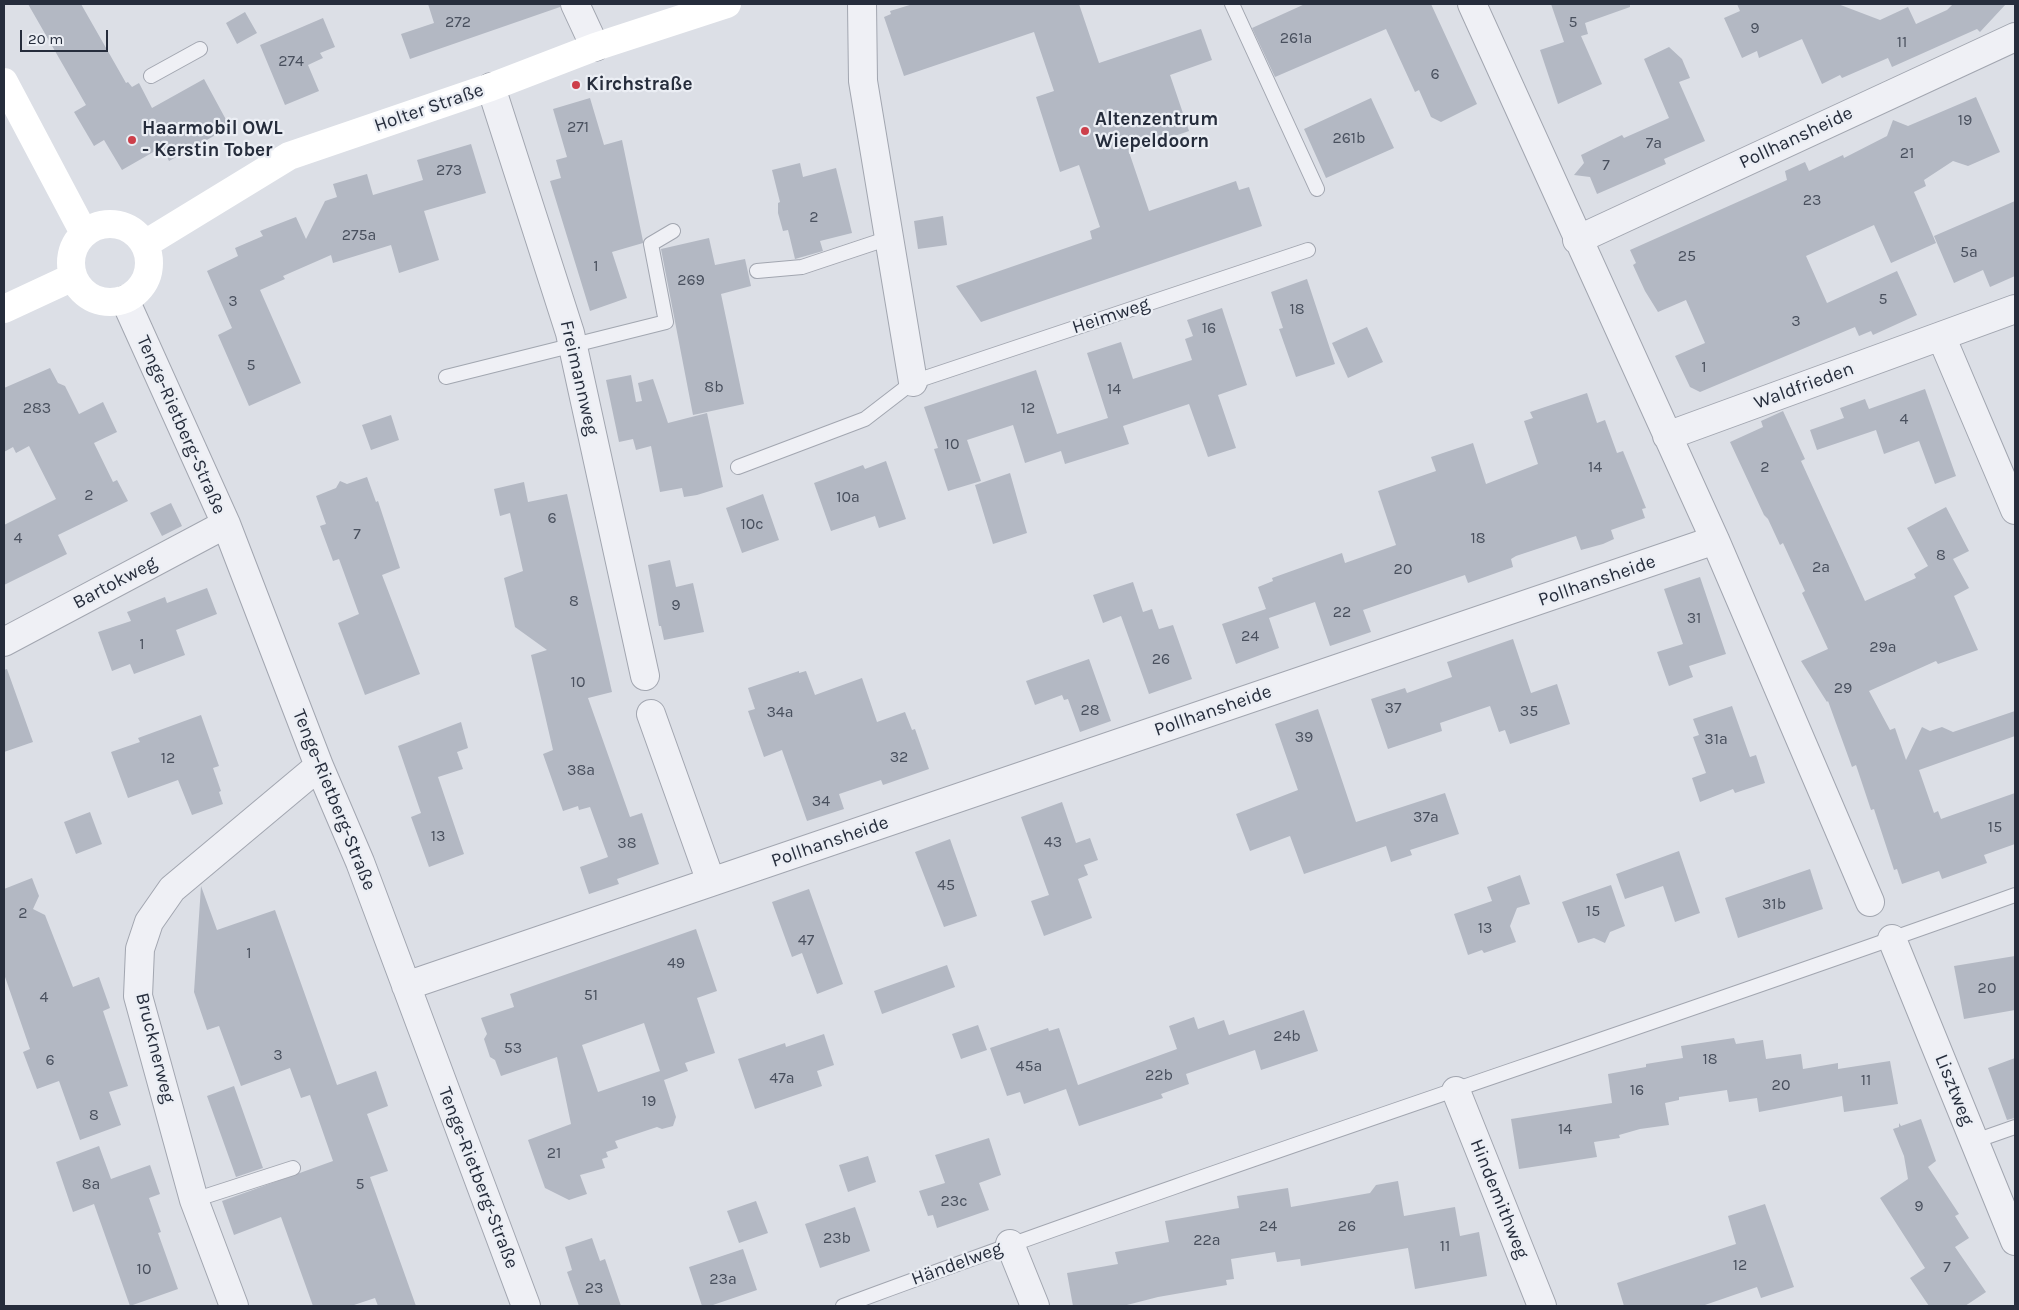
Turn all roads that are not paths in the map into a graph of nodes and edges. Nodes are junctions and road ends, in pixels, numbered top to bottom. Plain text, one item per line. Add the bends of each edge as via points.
1 (575, 4) edge
2 (727, 4) edge
3 (862, 4) edge
4 (1232, 4) edge
5 (1472, 4) edge
6 (2015, 37) edge
7 (596, 47) junction
8 (200, 49) dead end
9 (151, 76) dead end
10 (4, 82) edge
11 (490, 87) junction
12 (1317, 189) dead end
13 (673, 231) dead end
14 (84, 233) junction
15 (889, 238) junction
16 (1577, 240) junction
17 (145, 244) junction
18 (1308, 250) dead end
19 (757, 271) dead end
20 (73, 277) junction
21 (125, 300) junction
22 (4, 309) edge
23 (2015, 309) edge
24 (1941, 336) junction
25 (573, 345) junction
26 (446, 377) dead end
27 (913, 382) junction
28 (1667, 436) junction
29 (738, 467) dead end
30 (2015, 510) edge
31 (226, 524) junction
32 (1716, 540) junction
33 (4, 642) edge
34 (645, 676) dead end
35 (651, 714) dead end
36 (319, 766) junction
37 (711, 882) junction
38 (2015, 894) edge
39 (1870, 902) dead end
40 (1892, 939) junction
41 (406, 986) junction
42 (1456, 1091) junction
43 (2015, 1127) edge
44 (1975, 1141) junction
45 (293, 1168) dead end
46 (194, 1200) junction
47 (2015, 1241) edge
48 (1010, 1244) junction
49 (234, 1306) edge
50 (526, 1306) edge
51 (843, 1306) edge
52 (1035, 1306) edge
53 (1542, 1306) edge

1 - 7 street
2 - 7 street, Holter Straße
3 - 15 street via 863,81
4 - 12 lane
5 - 16 street
6 - 16 street, Pollhansheide
7 - 11 street, Holter Straße
8 - 9 lane
10 - 14 street
11 - 17 street, Holter Straße via 289,156
11 - 25 street, Freimannweg
13 - 25 lane via 651,244 666,322
14 - 17 street via 106,223 118,224 134,231
14 - 20 street via 72,252
15 - 19 lane via 802,267
15 - 27 street
16 - 28 street
17 - 21 street via 150,270 141,288
18 - 27 lane, Heimweg
20 - 21 street via 87,295 99,301
20 - 22 street
21 - 31 street, Tenge-Rietberg-Straße
23 - 24 street, Waldfrieden
24 - 28 street, Waldfrieden
24 - 30 street
25 - 26 lane
25 - 34 street, Freimannweg
27 - 29 lane, Heimweg via 865,419
28 - 32 street
31 - 33 street, Bartokweg
31 - 36 street, Tenge-Rietberg-Straße
32 - 37 street, Pollhansheide
32 - 39 street
35 - 37 street
36 - 41 street, Tenge-Rietberg-Straße via 360,862
36 - 46 street, Brucknerweg via 172,889 149,922 140,949 138,996
37 - 41 street, Pollhansheide
38 - 40 lane
40 - 42 lane
40 - 44 street, Lisztweg
41 - 50 street, Tenge-Rietberg-Straße
42 - 48 lane
42 - 53 street, Hindemithweg
43 - 44 lane
44 - 47 street, Lisztweg
45 - 46 lane
46 - 49 street, Brucknerweg
48 - 51 lane, Händelweg
48 - 52 street, Händelweg

